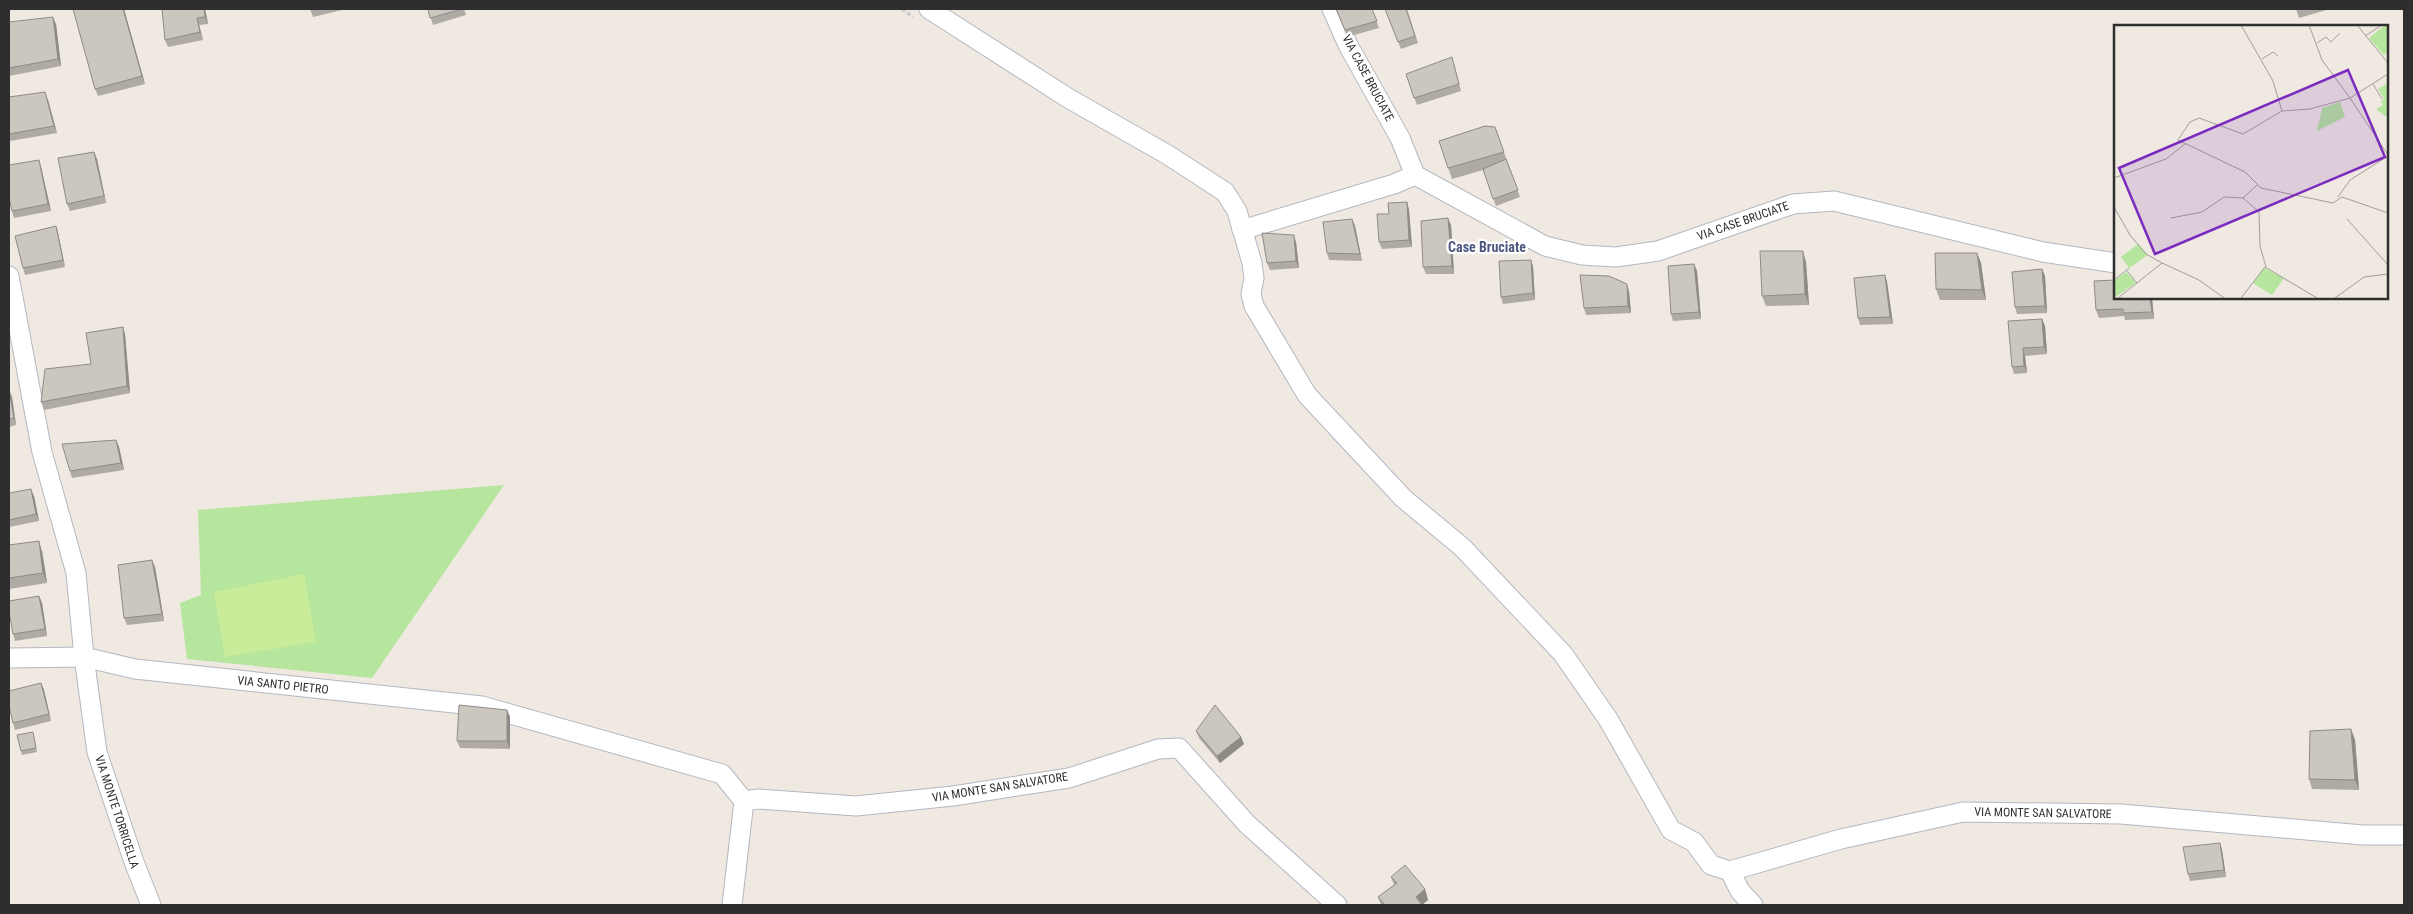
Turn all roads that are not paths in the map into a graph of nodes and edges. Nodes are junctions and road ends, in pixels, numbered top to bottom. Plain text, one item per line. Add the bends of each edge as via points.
1 (929, 9) edge
2 (1332, 9) edge
3 (1415, 175) junction
4 (1242, 230) junction
5 (2114, 263) edge
6 (9, 276) edge
7 (84, 657) junction
8 (9, 658) edge
9 (744, 801) junction
10 (2404, 835) edge
11 (1730, 871) junction
12 (150, 905) edge
13 (732, 905) edge
14 (1337, 905) edge
15 (1754, 905) edge

1 - 4 street via 1068,98 1225,192 1237,211
2 - 3 street, VIA CASE BRUCIATE via 1348,45 1400,138
3 - 4 street
3 - 5 street, VIA CASE BRUCIATE via 1545,246 1582,255 1616,257 1658,251 1793,204 1834,201 2043,252
4 - 11 street via 1252,263 1254,306 1307,394 1404,498 1462,547 1563,654 1608,719 1671,830 1694,842 1711,865
6 - 7 street via 42,452 76,573
7 - 8 street, VIA SANTO PIETRO
7 - 9 street, VIA SANTO PIETRO via 134,669 482,706 722,774
7 - 12 street, VIA MONTE TORRICELLA via 97,752
9 - 13 street
9 - 14 street, VIA MONTE SAN SALVATORE via 856,806 953,796 1069,778 1158,749 1180,748 1247,824
10 - 11 street, VIA MONTE SAN SALVATORE via 2363,835 2121,814 1963,812 1841,839
11 - 15 street via 1740,891

